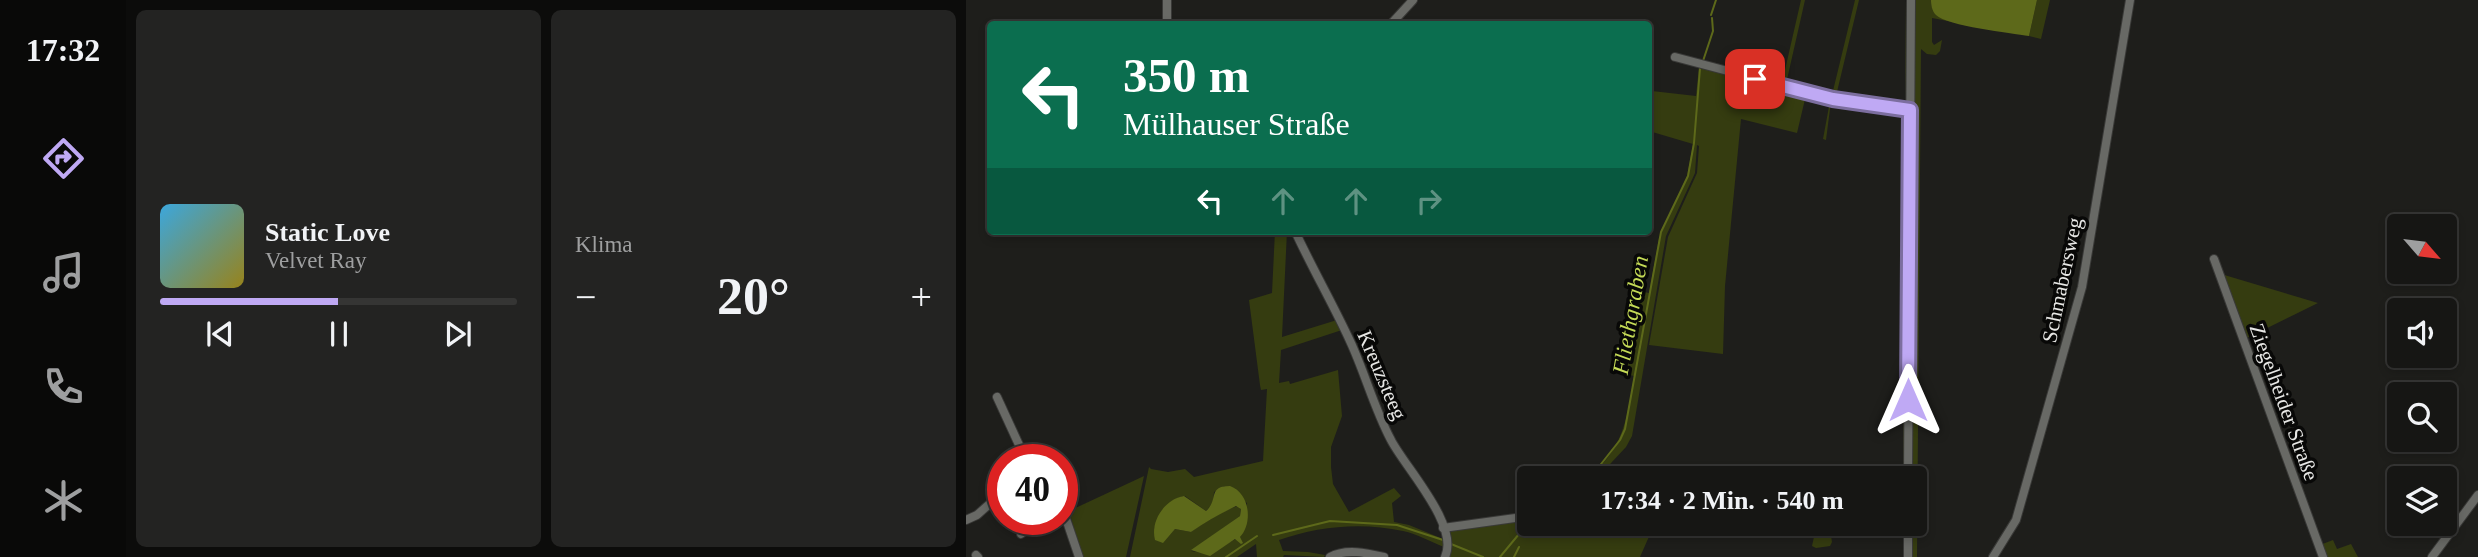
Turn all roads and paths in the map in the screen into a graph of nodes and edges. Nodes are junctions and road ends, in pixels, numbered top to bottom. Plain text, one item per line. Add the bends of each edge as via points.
1 (1167, 0) edge
2 (1413, 0) edge
3 (1910, 0) edge
4 (2130, 0) edge
5 (1167, 21) edge
6 (1394, 21) edge
7 (1675, 57) dead end
8 (1910, 110) junction
9 (1297, 235) edge
10 (2214, 259) dead end
11 (997, 397) dead end
12 (1019, 444) edge
13 (1908, 466) edge
14 (2478, 495) edge
15 (987, 506) edge
16 (1517, 518) edge
17 (966, 520) edge
18 (1443, 528) junction
19 (1072, 535) edge
20 (1908, 536) edge
21 (1079, 557) edge
22 (1330, 557) edge
23 (1384, 557) edge
24 (1445, 557) edge
25 (1908, 557) edge
26 (1993, 557) edge
27 (2323, 557) edge
28 (2432, 557) edge

1 - 5 street
2 - 6 street
3 - 8 street
4 - 26 street, Schmabersweg via 2078,300 2017,520
7 - 8 street via 1833,99
8 - 13 street
9 - 18 street, Kreuzsteeg via 1350,341 1391,441 1426,490
10 - 27 street, Ziegelheider Straße
11 - 12 street
14 - 28 street
15 - 17 street
16 - 18 street
18 - 24 street, Kreuzsteeg
19 - 21 street
20 - 25 street
22 - 23 street via 1352,552

